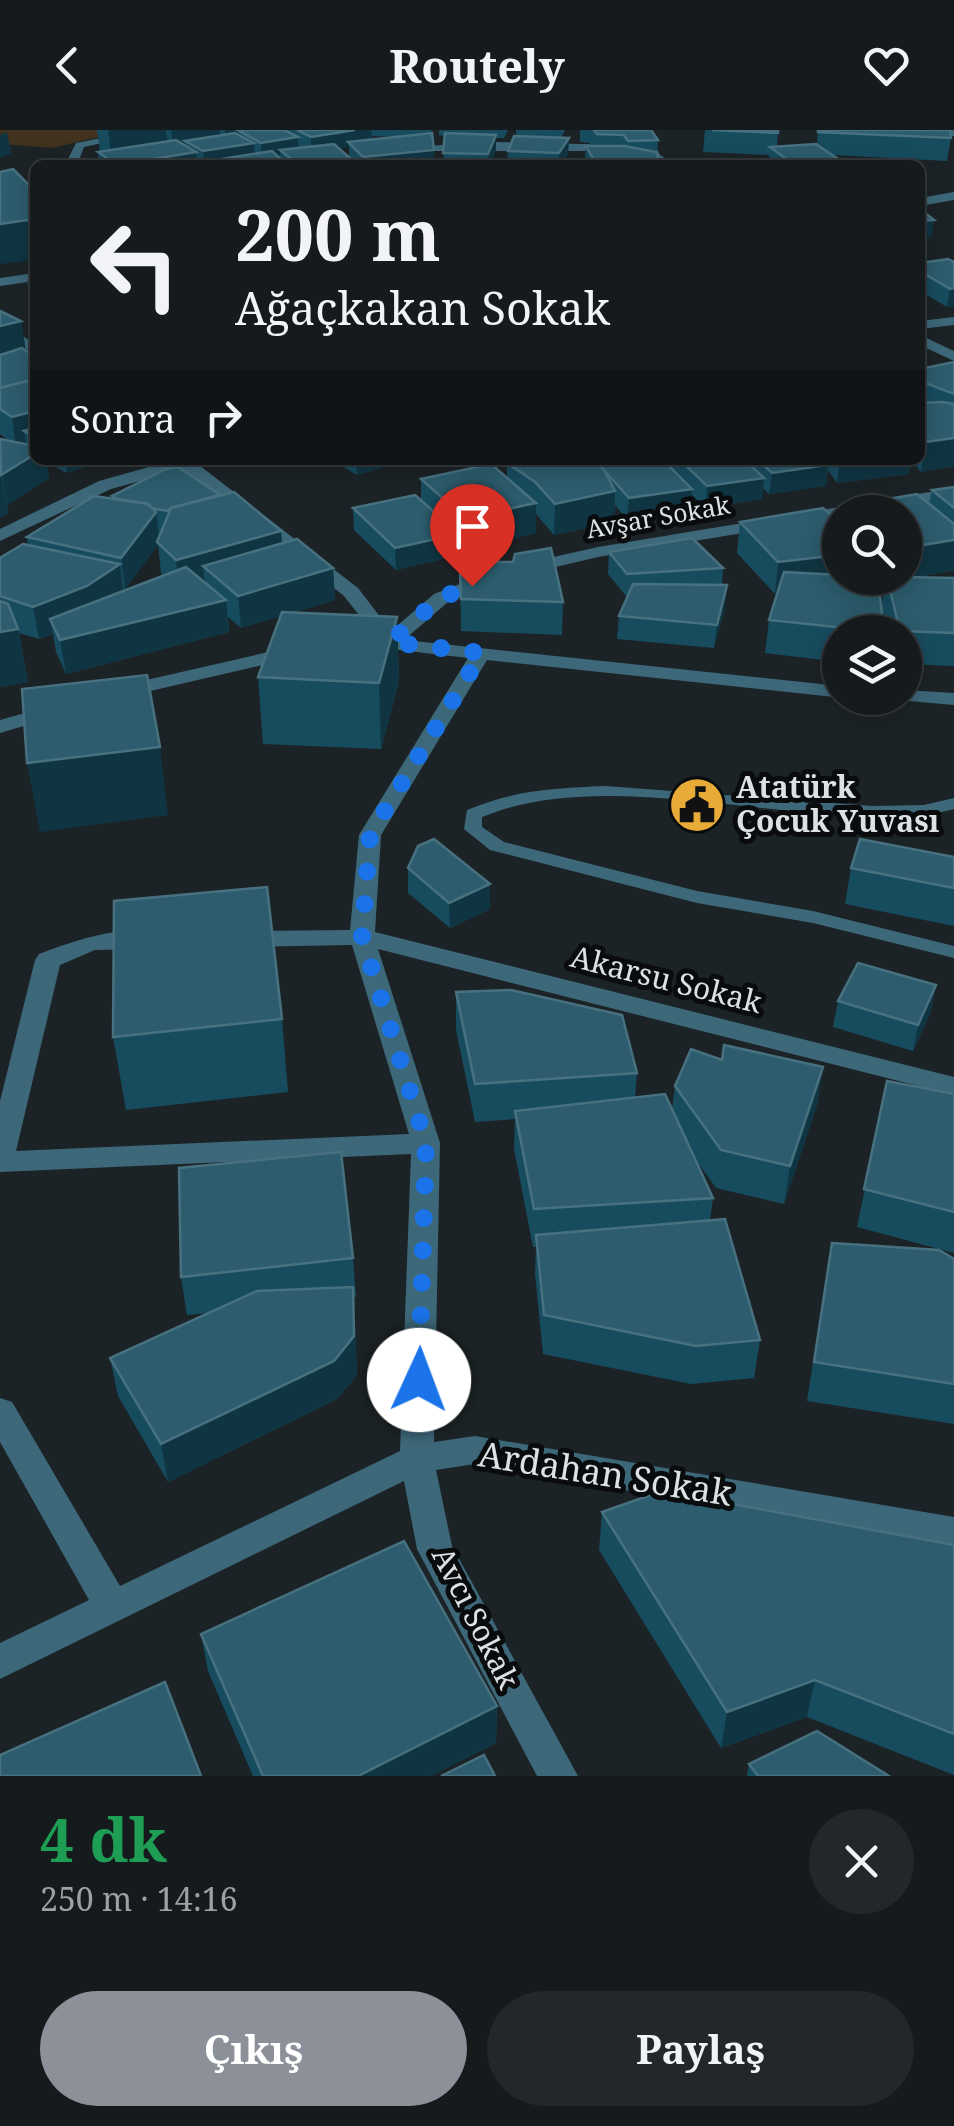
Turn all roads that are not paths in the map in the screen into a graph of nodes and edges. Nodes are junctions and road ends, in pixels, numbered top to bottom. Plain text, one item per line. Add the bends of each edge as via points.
1 (158, 130) edge
2 (643, 130) edge
3 (902, 130) edge
4 (954, 133) edge
5 (650, 148) junction
6 (380, 150) edge
7 (73, 160) edge
8 (661, 160) edge
9 (954, 196) edge
10 (925, 201) edge
11 (30, 278) edge
12 (0, 282) edge
13 (954, 321) edge
14 (925, 324) edge
15 (0, 325) edge
16 (925, 342) edge
17 (30, 347) edge
18 (954, 357) edge
19 (175, 465) edge
20 (194, 465) edge
21 (954, 493) edge
22 (0, 536) edge
23 (390, 642) junction
24 (363, 644) edge
25 (314, 649) edge
26 (482, 653) junction
27 (822, 690) edge
28 (922, 697) edge
29 (954, 698) edge
30 (0, 728) edge
31 (954, 802) edge
32 (362, 937) junction
33 (169, 940) edge
34 (207, 940) edge
35 (954, 952) edge
36 (954, 1086) edge
37 (426, 1143) junction
38 (0, 1160) edge
39 (0, 1412) edge
40 (416, 1459) junction
41 (954, 1532) edge
42 (113, 1608) junction
43 (0, 1662) edge
44 (558, 1776) edge

1 - 7 street via 80,144
2 - 5 street
3 - 4 street
5 - 6 street via 494,144
5 - 8 street
9 - 10 street
11 - 12 street
13 - 14 street
15 - 17 street
16 - 18 street
19 - 22 street via 105,485
20 - 23 street via 352,592
21 - 23 street, Avşar Sokak via 503,574 440,598
23 - 24 street
23 - 26 street
25 - 30 street
26 - 27 street
26 - 32 street, Avcı Sokak via 370,835
28 - 29 street
31 - 35 lane via 934,810 850,811 572,790 494,799 473,814 473,829 498,846 697,897
32 - 34 street, Akarsu Sokak
32 - 36 street, Akarsu Sokak
32 - 37 street, Avcı Sokak
33 - 38 street via 92,942 48,960
37 - 38 street
37 - 40 street, Avcı Sokak
39 - 42 street
40 - 41 street, Ardahan Sokak via 476,1450
40 - 42 street, Ardahan Sokak
40 - 44 street, Avcı Sokak via 436,1550
42 - 43 street, Ardahan Sokak

